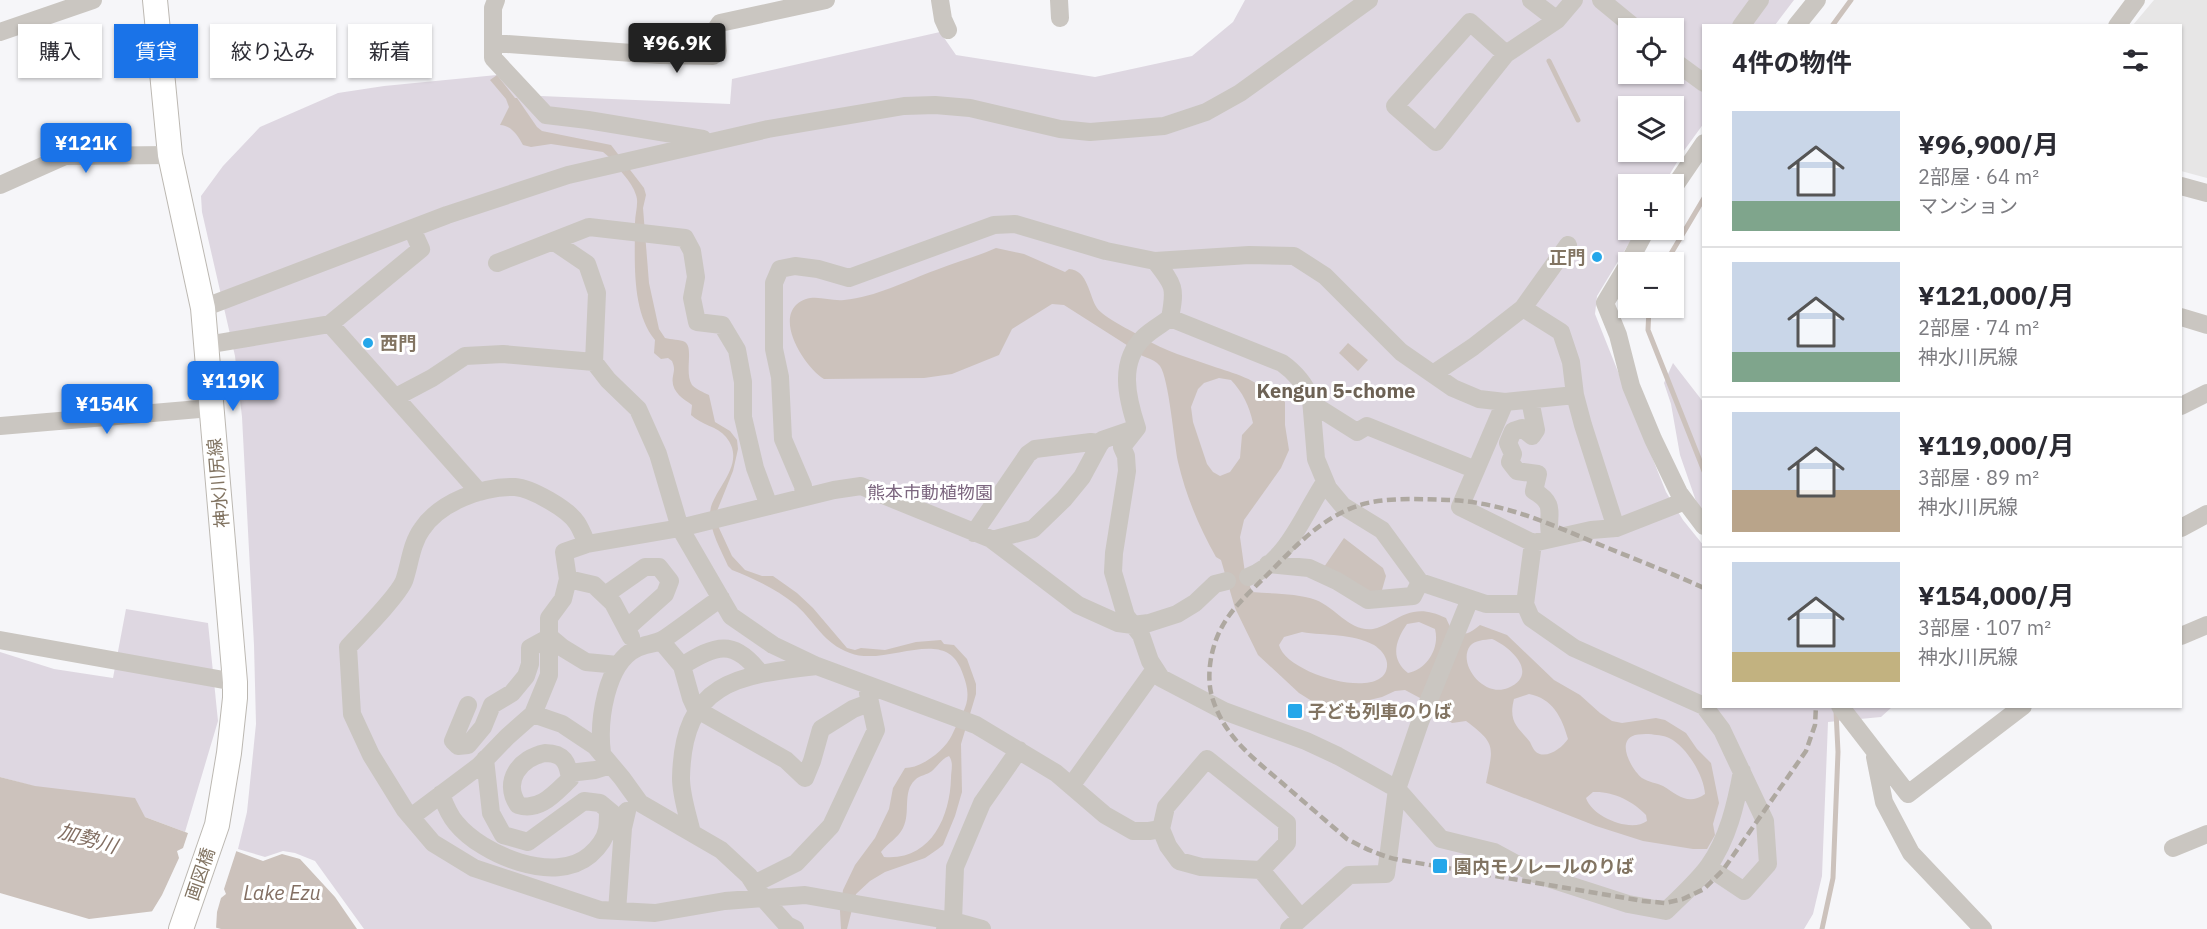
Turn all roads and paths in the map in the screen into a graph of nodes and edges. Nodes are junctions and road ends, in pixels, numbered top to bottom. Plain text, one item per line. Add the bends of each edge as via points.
1 (93, 0) edge
2 (155, 0) edge
3 (496, 0) edge
4 (826, 0) edge
5 (939, 0) edge
6 (1369, 0) edge
7 (1531, 0) edge
8 (1574, 0) edge
9 (1601, 0) edge
10 (1760, 0) edge
11 (1817, 0) edge
12 (2136, 0) edge
13 (1623, 18) edge
14 (1557, 20) junction
15 (1743, 24) edge
16 (1798, 24) edge
17 (2118, 24) edge
18 (948, 30) dead end
19 (0, 32) edge
20 (493, 44) junction
21 (1506, 54) junction
22 (1684, 68) edge
23 (1702, 79) edge
24 (711, 141) junction
25 (1702, 146) edge
26 (170, 155) junction
27 (1683, 174) edge
28 (0, 184) edge
29 (2182, 186) edge
30 (2207, 193) edge
31 (412, 229) junction
32 (553, 241) junction
33 (1568, 245) dead end
34 (1155, 261) junction
35 (497, 262) dead end
36 (1618, 282) edge
37 (203, 308) junction
38 (1523, 309) junction
39 (2182, 317) edge
40 (1170, 318) junction
41 (330, 324) junction
42 (2207, 325) edge
43 (206, 345) junction
44 (594, 362) junction
45 (1433, 374) junction
46 (2207, 393) edge
47 (1575, 395) junction
48 (396, 397) junction
49 (1530, 400) junction
50 (1505, 402) junction
51 (1311, 403) junction
52 (2182, 406) edge
53 (211, 408) junction
54 (0, 426) edge
55 (1137, 428) junction
56 (1101, 443) junction
57 (1476, 470) junction
58 (1325, 482) junction
59 (479, 492) junction
60 (804, 497) junction
61 (1685, 501) junction
62 (769, 506) junction
63 (2207, 514) edge
64 (1702, 523) edge
65 (2182, 527) edge
66 (680, 528) junction
67 (1616, 528) junction
68 (974, 533) junction
69 (992, 540) junction
70 (1542, 541) junction
71 (587, 544) junction
72 (1268, 564) junction
73 (1248, 577) dead end
74 (568, 579) junction
75 (1227, 581) dead end
76 (1420, 582) junction
77 (605, 595) junction
78 (721, 598) junction
79 (1470, 599) junction
80 (1525, 604) junction
81 (1133, 625) junction
82 (628, 627) junction
83 (2206, 628) edge
84 (2182, 636) edge
85 (550, 637) junction
86 (0, 640) edge
87 (661, 641) junction
88 (636, 648) junction
89 (618, 665) junction
90 (682, 666) junction
91 (817, 666) junction
92 (1155, 669) junction
93 (760, 674) junction
94 (235, 682) junction
95 (866, 684) junction
96 (869, 703) junction
97 (468, 705) dead end
98 (1702, 705) edge
99 (1706, 708) edge
100 (1841, 708) edge
101 (2020, 708) edge
102 (696, 709) junction
103 (533, 714) junction
104 (485, 719) junction
105 (505, 738) junction
106 (1019, 750) junction
107 (1875, 753) junction
108 (485, 759) junction
109 (606, 759) junction
110 (526, 761) junction
111 (1742, 771) junction
112 (569, 773) junction
113 (627, 785) junction
114 (1071, 786) junction
115 (1397, 789) junction
116 (441, 794) junction
117 (527, 808) junction
118 (608, 810) junction
119 (411, 817) junction
120 (624, 823) junction
121 (217, 825) joint
122 (1161, 829) junction
123 (692, 833) junction
124 (2207, 834) edge
125 (518, 839) junction
126 (2173, 848) dead end
127 (507, 859) junction
128 (1711, 860) junction
129 (1261, 870) junction
130 (759, 891) junction
131 (617, 911) junction
132 (1295, 924) edge
133 (949, 925) edge
134 (182, 926) edge
135 (795, 929) edge
136 (982, 929) edge
137 (1983, 929) edge

1 - 19 street
2 - 26 main road, 神水川尻線
3 - 20 street
4 - 20 street via 720,23 716,29 718,51 714,56
5 - 18 street
6 - 24 street via 1240,93 1206,112 1164,126 1090,132 970,108 904,106
7 - 14 street
8 - 14 street
9 - 13 street
10 - 15 street
11 - 16 street
12 - 17 street
14 - 21 street
20 - 24 street via 493,58 546,115
21 - 21 street via 1470,22 1395,106 1436,142
22 - 23 street
24 - 31 street via 568,175
25 - 27 street
26 - 28 street via 65,156
26 - 37 main road, 神水川尻線
29 - 30 street
31 - 37 street
31 - 41 street via 421,249
32 - 35 street
32 - 44 street via 587,264 597,292
32 - 62 street via 589,227 685,238 692,251 696,277 692,298 697,322 722,325 737,351 743,382 743,417
33 - 38 street
34 - 40 street via 1171,281 1174,298
34 - 45 street via 1294,256 1325,276 1401,352
34 - 60 street via 1015,224 994,225 849,278 818,269 780,269 774,283 774,349 780,377 783,439
36 - 61 street via 1605,303 1618,335 1630,386
37 - 43 main road, 神水川尻線
38 - 45 street
38 - 47 street via 1561,332 1571,362
39 - 42 street
40 - 51 street via 1282,363 1300,379
40 - 55 street via 1143,338 1127,363 1128,399
41 - 43 street
41 - 48 street
43 - 53 main road, 神水川尻線
44 - 48 street via 503,354 465,357
44 - 66 street via 638,409 658,454
45 - 50 street via 1479,399
46 - 52 street
47 - 49 street
47 - 67 street
48 - 59 street
49 - 50 street
49 - 70 street via 1536,430 1532,436 1522,428 1513,431 1508,443 1513,454 1510,462 1517,471 1538,474 1534,491 1545,498 1551,510
50 - 57 street
51 - 57 street via 1357,432 1367,426
51 - 58 street via 1316,459
53 - 54 street
53 - 94 main road, 神水川尻線
55 - 56 street
55 - 81 street via 1122,447 1127,471 1113,553 1113,572 1126,616
56 - 68 street via 1035,449
56 - 69 street via 1082,477 1033,529
57 - 70 street via 1460,507
58 - 72 street via 1296,531
58 - 76 street via 1343,506 1382,530
59 - 71 street via 516,487 550,500 577,522
59 - 119 street via 445,505 422,529 403,583 348,647 352,714 371,755
60 - 62 street
60 - 68 street via 861,486
61 - 64 street
61 - 67 street
62 - 66 street
63 - 65 street
66 - 71 street
66 - 78 street
67 - 70 street
68 - 69 street
69 - 81 street via 1078,605 1118,623
70 - 80 street
71 - 74 street via 564,552
72 - 73 street
72 - 76 street via 1309,568 1368,600 1413,596
74 - 77 street via 594,585
74 - 85 street via 563,599 549,618
75 - 81 street via 1215,584 1178,614
76 - 79 street
77 - 82 street
77 - 82 street via 645,567 659,567 670,581 666,594
78 - 87 street
78 - 91 street via 731,615 773,645
79 - 80 street
79 - 115 street
80 - 98 street via 1531,618 1574,648
81 - 92 street
82 - 88 street
83 - 84 street
85 - 89 street via 586,662
85 - 103 street via 549,675
85 - 104 street via 530,648 526,676 512,693 492,705
86 - 94 street
87 - 88 street
87 - 90 street
88 - 89 street
89 - 109 street via 606,695 600,734
90 - 93 street via 720,647 741,654
90 - 102 street
91 - 93 street
91 - 95 street
92 - 114 street
92 - 115 street via 1161,678 1203,701 1306,741
93 - 102 street via 717,689
94 - 121 main road, 神水川尻線
95 - 96 street
95 - 106 street via 973,724
96 - 102 street via 821,729 805,778 786,760
96 - 130 street via 876,730 831,826 796,863
97 - 104 street via 453,741 458,746 468,746
99 - 111 street via 1722,730
100 - 107 street
101 - 107 street via 1908,794
102 - 123 street via 681,780
103 - 105 street
103 - 109 street via 562,724 595,746
104 - 105 street
105 - 108 street
105 - 110 street
106 - 114 street
106 - 133 street via 982,803 955,867
107 - 137 street via 1884,802 1911,853
108 - 116 street
108 - 125 street via 491,813 503,835
109 - 112 street via 595,770
109 - 113 street
110 - 112 street via 532,756 555,753 564,758
110 - 117 street via 512,782 512,796 518,805
111 - 128 street via 1728,828
111 - 128 street via 1766,820 1768,864 1744,891
112 - 117 street via 570,779 547,800
113 - 120 street via 630,801
113 - 123 street via 640,803
114 - 122 street via 1105,815 1133,831
115 - 128 street via 1441,839 1494,852 1535,874 1628,904 1666,911
115 - 132 street via 1386,874 1350,875
116 - 119 street
116 - 127 street via 457,825
117 - 125 street
118 - 120 street
118 - 125 street via 600,803 584,801 528,842
118 - 127 street via 603,839 583,861 567,867 543,867
119 - 131 street via 433,843 474,868 600,910
120 - 131 street
121 - 134 main road, 画図橋
122 - 129 street via 1179,861 1201,867
122 - 129 street via 1166,807 1207,759 1287,823 1287,843
123 - 130 street via 722,850
124 - 126 street
125 - 127 street
129 - 132 street
130 - 131 street via 655,913
130 - 133 street via 858,904
130 - 135 street via 787,925
133 - 136 street

